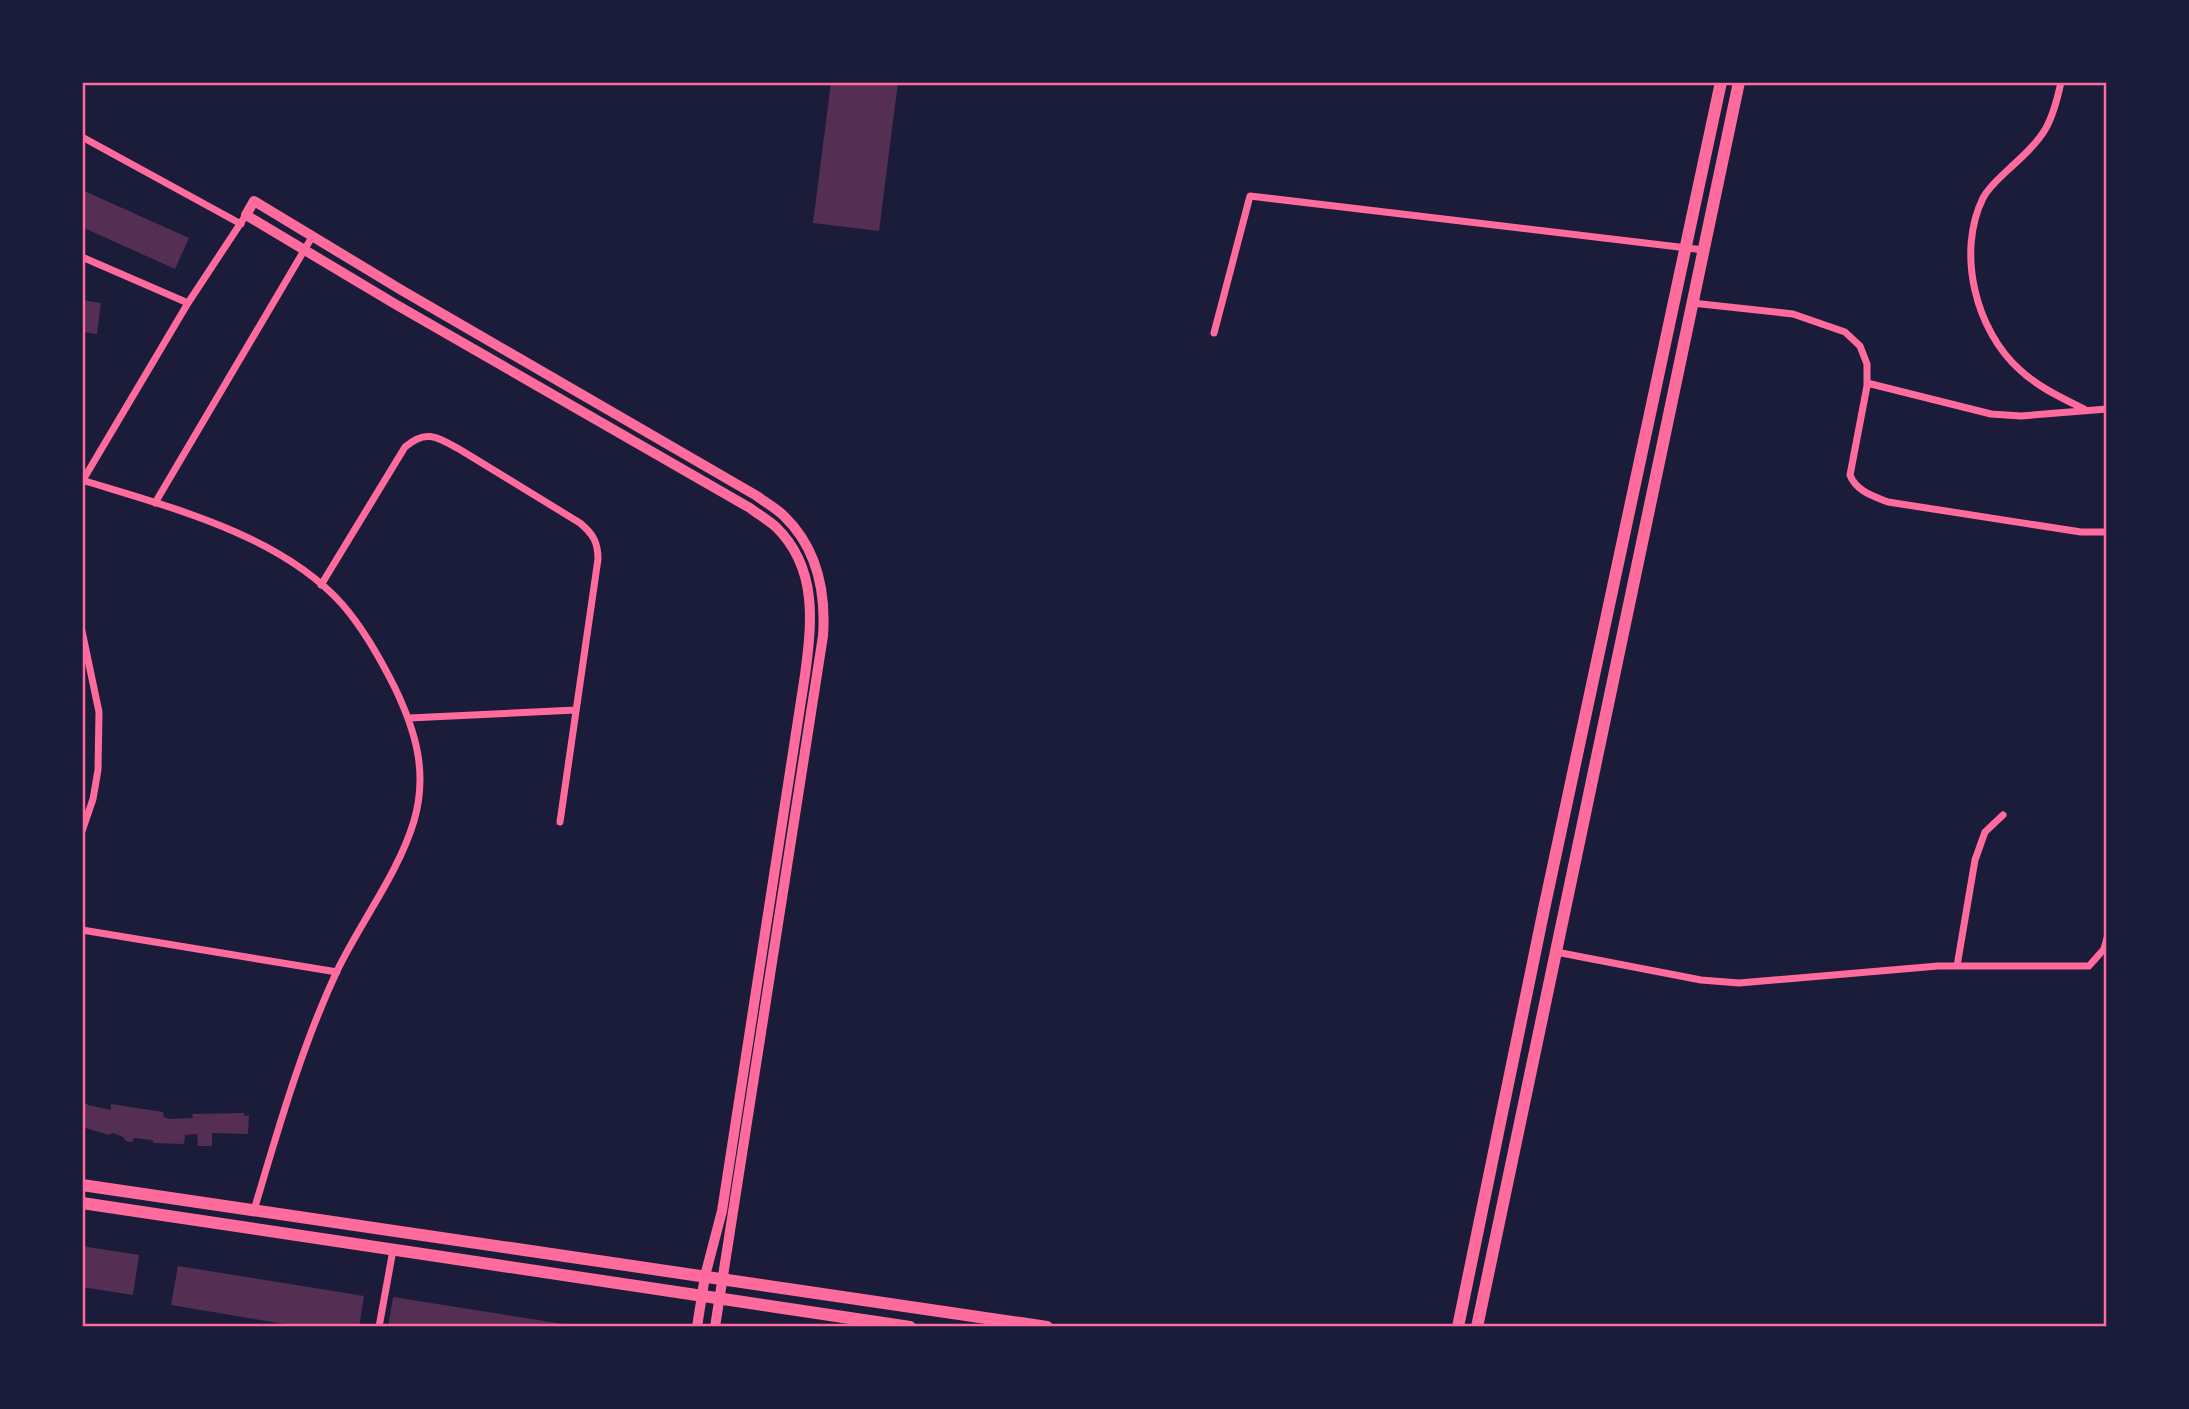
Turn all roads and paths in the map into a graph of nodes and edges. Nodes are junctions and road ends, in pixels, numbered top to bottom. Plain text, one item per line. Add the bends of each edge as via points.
1 (1721, 82) edge
2 (1739, 82) edge
3 (2061, 82) edge
4 (82, 137) edge
5 (243, 219) junction
6 (312, 237) junction
7 (1686, 248) junction
8 (304, 250) junction
9 (1704, 250) junction
10 (82, 257) edge
11 (188, 303) junction
12 (1692, 303) junction
13 (1214, 333) dead end
14 (1867, 383) junction
15 (2084, 409) junction
16 (2107, 409) edge
17 (83, 480) edge
18 (155, 503) junction
19 (2107, 532) edge
20 (321, 585) junction
21 (82, 631) edge
22 (576, 709) junction
23 (409, 718) junction
24 (2003, 815) dead end
25 (560, 822) dead end
26 (82, 831) edge
27 (82, 930) edge
28 (2107, 938) edge
29 (1555, 951) junction
30 (1958, 966) junction
31 (337, 972) junction
32 (82, 1185) edge
33 (82, 1203) edge
34 (254, 1212) junction
35 (393, 1250) junction
36 (705, 1276) junction
37 (723, 1279) junction
38 (701, 1296) junction
39 (720, 1299) junction
40 (379, 1327) edge
41 (697, 1327) edge
42 (715, 1327) edge
43 (910, 1327) edge
44 (1047, 1327) edge
45 (1458, 1327) edge
46 (1477, 1327) edge

1 - 7 main road
2 - 9 main road
3 - 15 street via 2049,126 2037,143 1994,181 1983,199 1972,244 1972,266 1975,291 1990,334 2001,350 2020,371
4 - 5 street
5 - 6 street via 254,201
5 - 8 street
5 - 11 street
6 - 8 street
6 - 37 street via 757,496 784,516 812,557 824,600 823,636
7 - 9 street
7 - 13 street via 1250,196
7 - 45 main road
8 - 18 street
8 - 36 street via 750,508 788,540 808,582 811,614 805,676 722,1211
9 - 12 main road
10 - 11 street
11 - 17 street
12 - 14 street via 1793,314 1845,332 1860,346 1867,364
12 - 29 main road
14 - 15 street via 1991,414 2021,416
14 - 19 street via 1850,475 1854,484 1870,495 1888,502 2081,532
15 - 16 street
17 - 18 street
18 - 20 street via 263,546
20 - 22 street via 405,447 416,438 439,438 579,523 596,540 598,559
20 - 23 street via 363,631
21 - 26 street via 99,712 99,739 93,799
22 - 23 street
22 - 25 street
23 - 31 street via 419,754 414,820 402,852
24 - 30 street via 1985,832 1975,860
27 - 31 street
28 - 30 street via 2089,966
29 - 30 street via 1700,980 1740,983
29 - 46 main road
31 - 34 street via 296,1072
32 - 34 main road
33 - 35 main road
34 - 36 main road
35 - 38 main road
35 - 40 street
36 - 37 main road
36 - 38 street
37 - 39 street
37 - 44 main road
38 - 39 main road
38 - 41 street
39 - 42 street
39 - 43 main road

